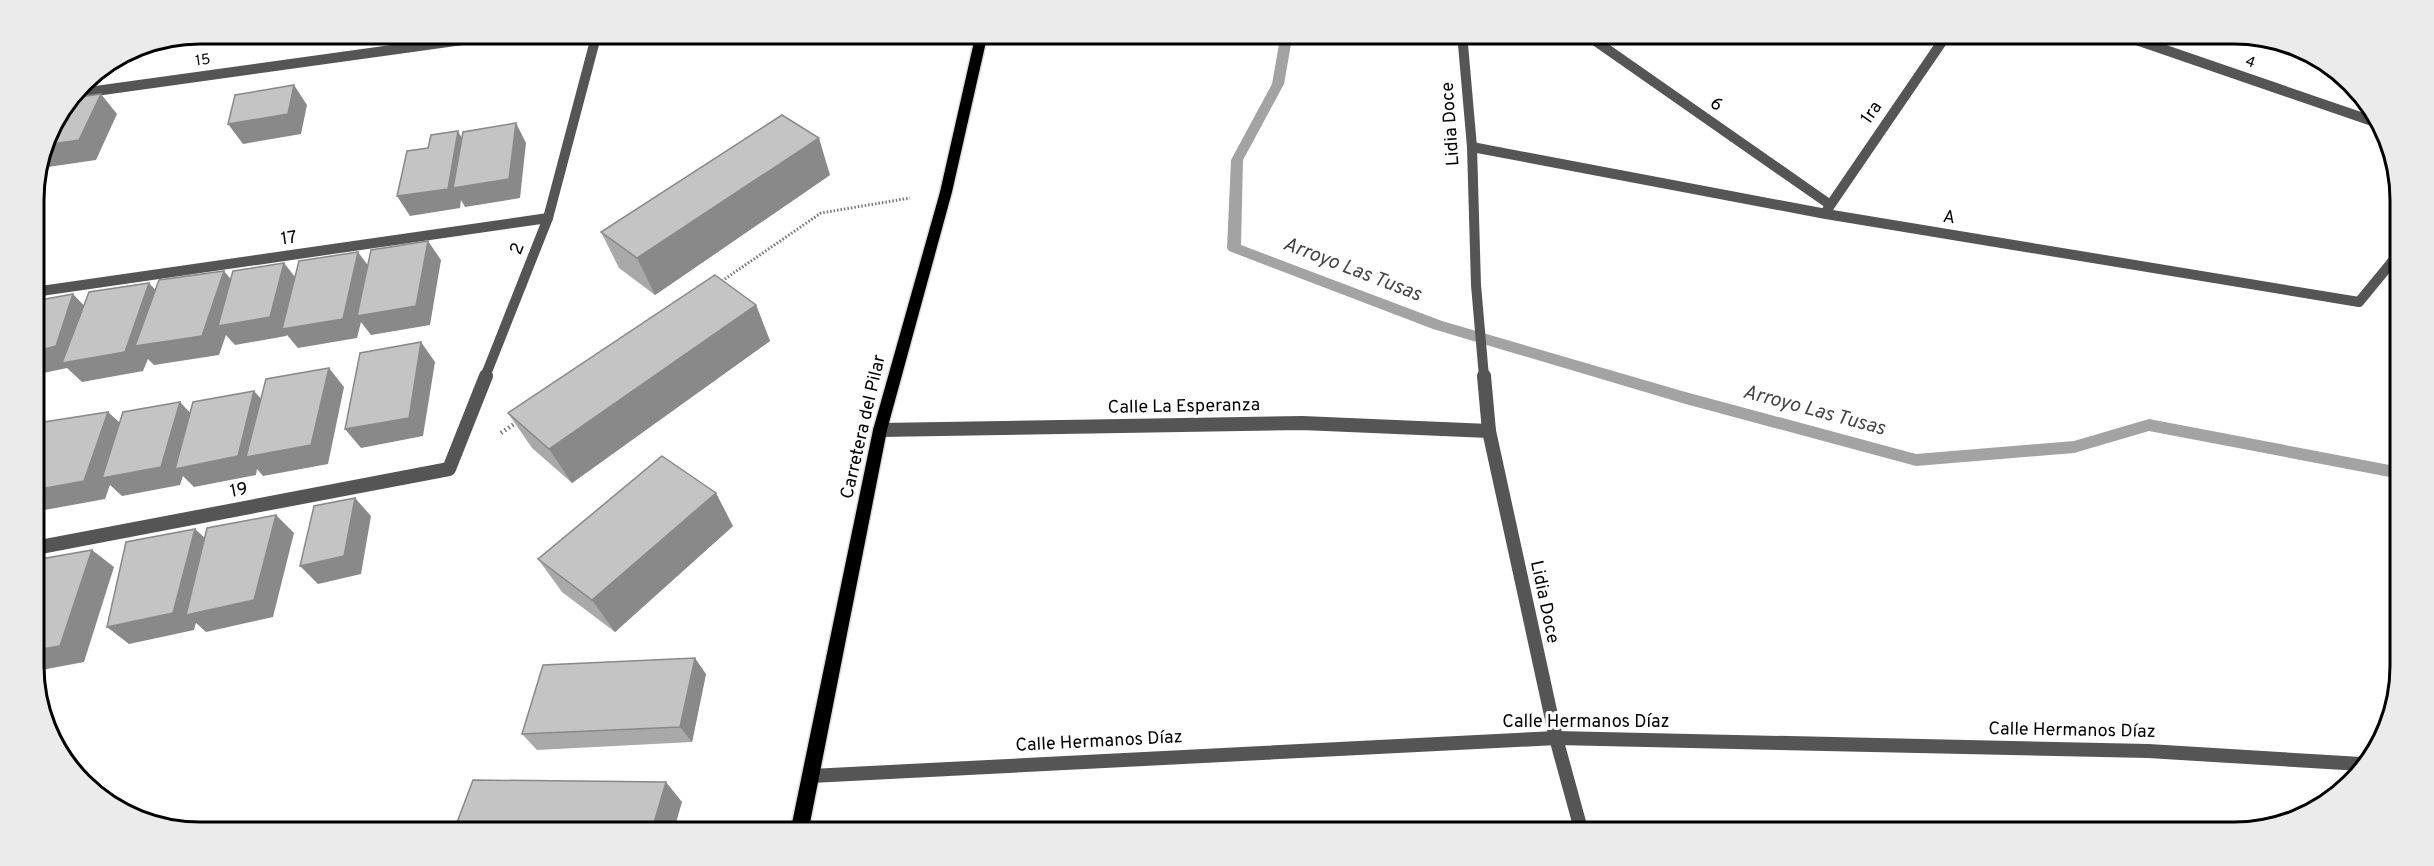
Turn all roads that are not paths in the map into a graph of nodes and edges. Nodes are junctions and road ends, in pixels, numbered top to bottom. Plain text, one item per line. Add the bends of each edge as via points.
1 (435, 44) edge
2 (594, 44) edge
3 (980, 44) edge
4 (1463, 44) edge
5 (1599, 44) edge
6 (1940, 44) edge
7 (2148, 44) edge
8 (86, 92) edge
9 (2369, 120) edge
10 (1472, 147) junction
11 (1827, 209) junction
12 (548, 218) junction
13 (2391, 263) edge
14 (44, 291) edge
15 (880, 430) junction
16 (1489, 431) junction
17 (449, 470) joint
18 (44, 546) edge
19 (1556, 738) junction
20 (2357, 764) edge
21 (811, 776) junction
22 (801, 822) edge
23 (1579, 822) edge

1 - 8 street, 15
2 - 12 street, 2
3 - 15 main road, Carretera del Pilar via 946,192
4 - 10 street, Lidia Doce
5 - 11 street, 6
6 - 11 street, 1ra
7 - 9 street, 4
10 - 11 street, A
10 - 16 street, Lidia Doce via 1476,285
11 - 13 street, A via 2359,302
12 - 14 street, 17
12 - 17 street, 2
15 - 16 street, Calle La Esperanza via 1302,423
15 - 21 main road, Carretera del Pilar
16 - 19 street, Lidia Doce
17 - 18 street, 19
19 - 20 street, Calle Hermanos Díaz via 2148,751
19 - 21 street, Calle Hermanos Díaz
19 - 23 street, Lidia Doce
21 - 22 main road, Carretera del Pilar

